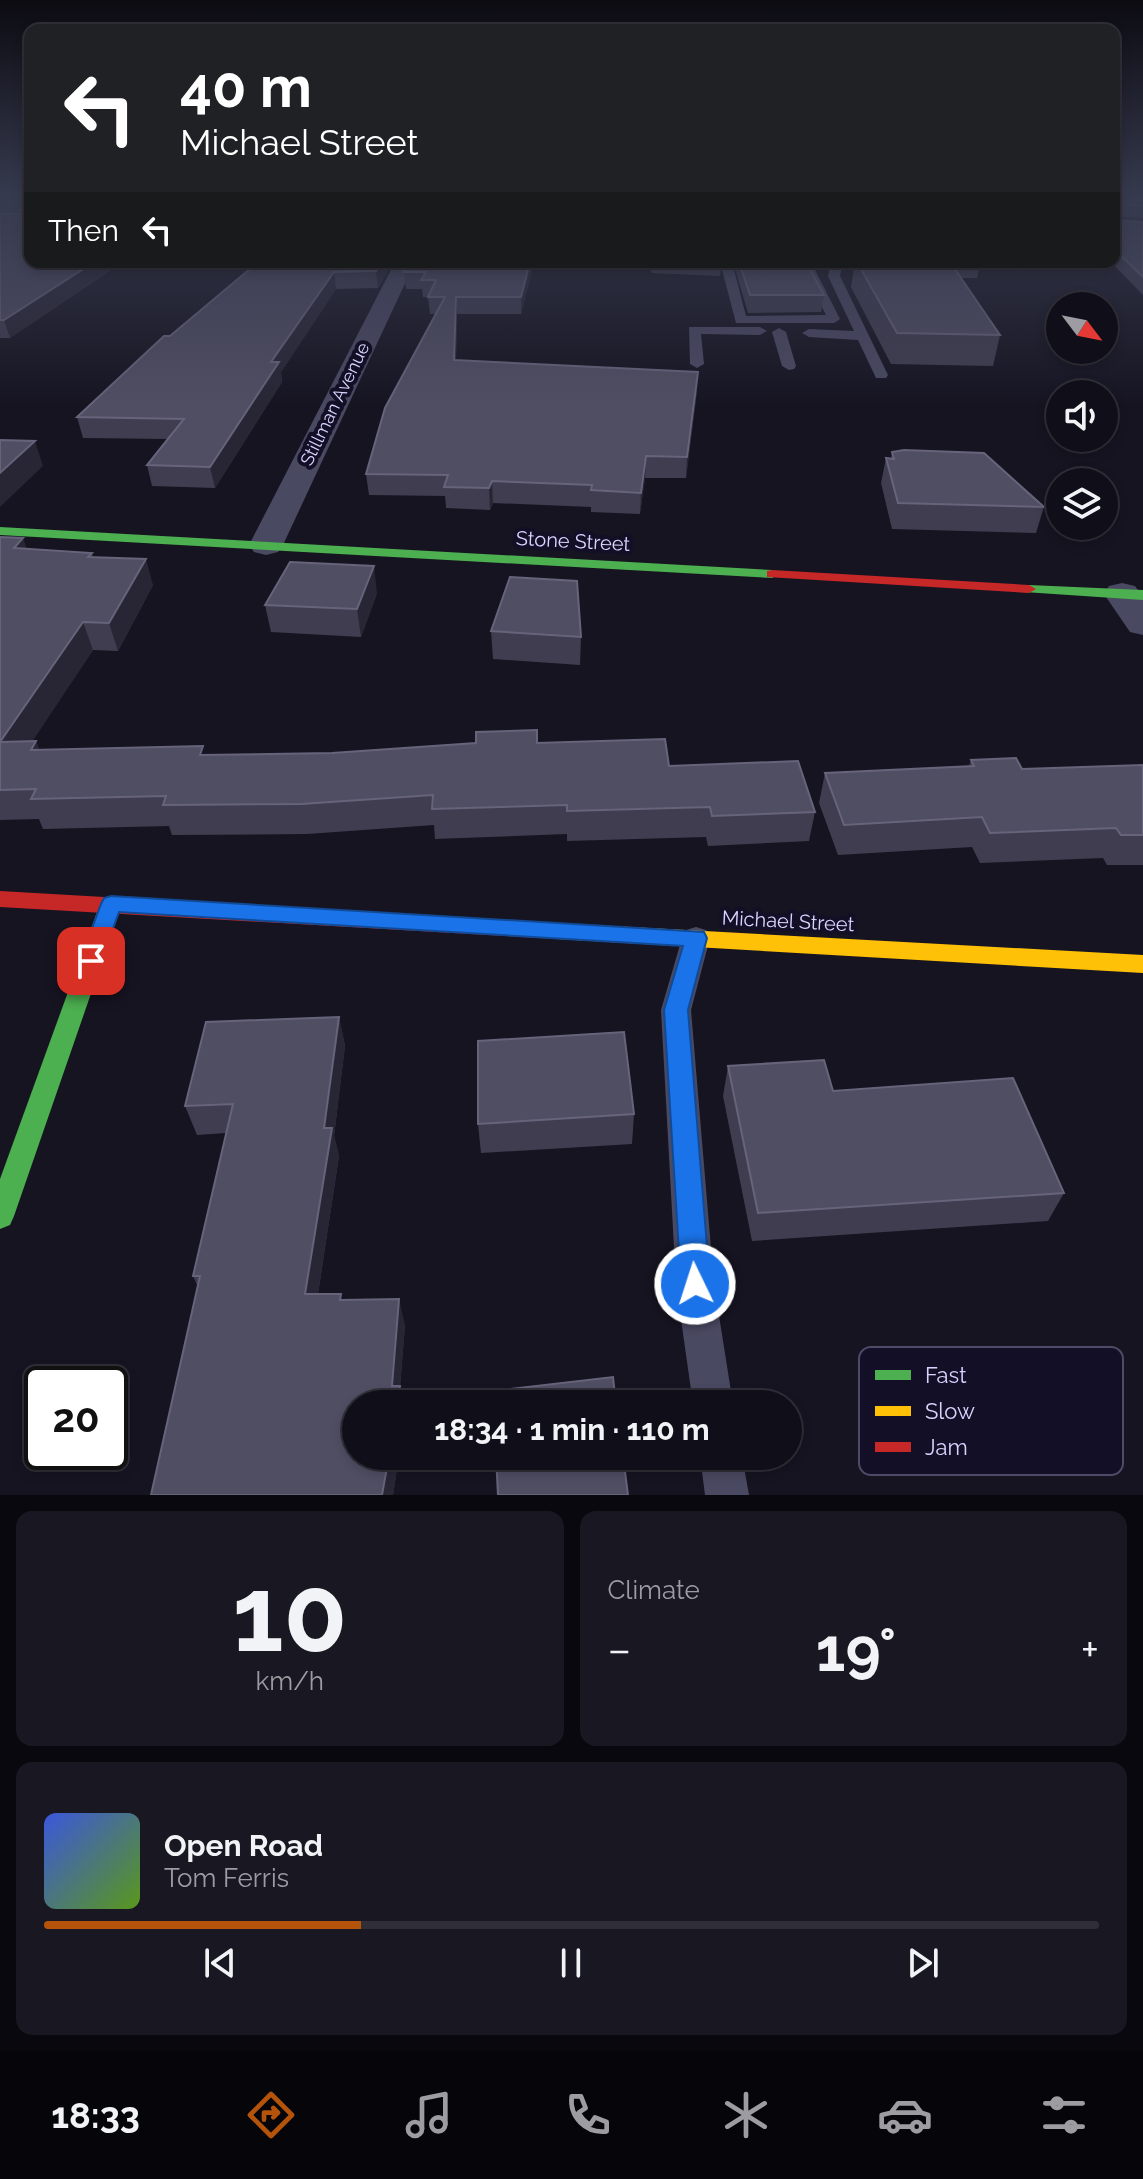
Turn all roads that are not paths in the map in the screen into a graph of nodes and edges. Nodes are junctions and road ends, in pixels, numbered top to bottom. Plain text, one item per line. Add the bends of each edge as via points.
1 (402, 268) edge
2 (728, 268) edge
3 (808, 268) edge
4 (836, 268) edge
5 (779, 332) junction
6 (863, 336) junction
7 (697, 364) dead end
8 (789, 366) dead end
9 (881, 375) dead end
10 (0, 531) edge
11 (266, 545) junction
12 (1132, 594) edge
13 (1143, 624) edge
14 (0, 899) edge
15 (111, 904) junction
16 (696, 938) junction
17 (1143, 964) edge
18 (0, 1216) edge
19 (711, 1390) edge
20 (723, 1470) edge
21 (727, 1495) edge

1 - 11 street, Stillman Avenue
2 - 3 lane via 741,320 834,319
4 - 6 lane via 834,276
5 - 6 lane
5 - 7 lane via 694,330
5 - 8 lane
6 - 9 lane
10 - 11 street, Stone Street
11 - 12 street, Stone Street
12 - 13 street
14 - 15 street, Michael Street
15 - 16 street, Michael Street
15 - 18 street
16 - 17 street, Michael Street
16 - 19 lane via 676,1010 695,1284
20 - 21 lane

